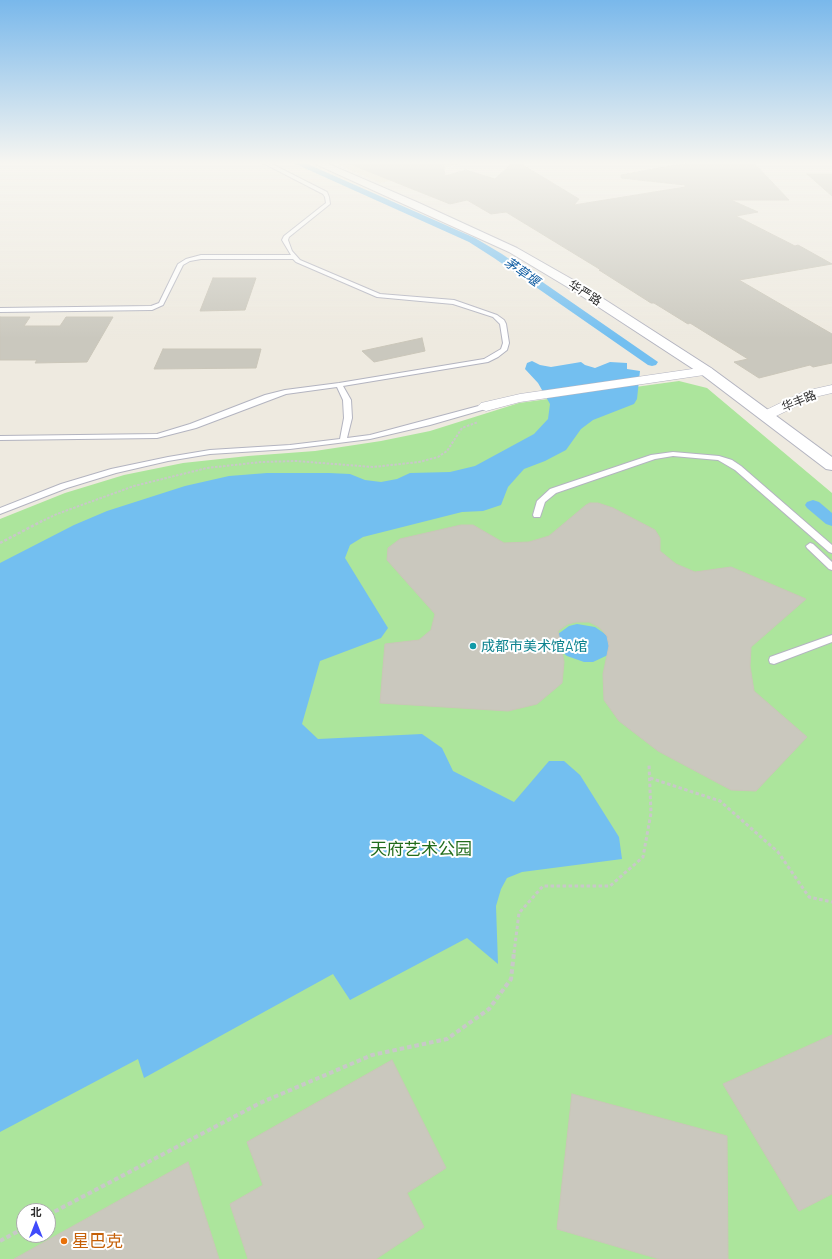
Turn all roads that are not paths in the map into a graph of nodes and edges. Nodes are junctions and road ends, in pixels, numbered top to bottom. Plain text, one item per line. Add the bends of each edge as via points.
1 (306, 221) edge
2 (449, 221) edge
3 (293, 257) junction
4 (0, 310) edge
5 (706, 371) junction
6 (339, 385) junction
7 (832, 390) edge
8 (484, 414) joint
9 (766, 415) junction
10 (0, 438) edge
11 (344, 440) junction
12 (832, 465) edge
13 (0, 511) edge
14 (537, 515) dead end
15 (810, 546) dead end
16 (832, 550) edge
17 (832, 567) edge
18 (832, 638) edge
19 (774, 660) dead end

1 - 3 lane via 285,240
2 - 5 street, 华严路 via 513,250 578,288
3 - 4 lane via 201,257 188,260 181,264 161,304 152,308
3 - 6 lane via 298,262 379,296 454,302 494,316 504,324 504,350 486,361
5 - 8 street via 520,398
5 - 9 street, 华严路
6 - 10 lane via 284,392 192,426 157,436
6 - 11 lane via 347,400 348,418
7 - 9 street, 华丰路 via 810,394
8 - 11 lane
9 - 12 street, 华严路
11 - 13 lane via 290,447 210,452 168,459 64,486
14 - 16 lane via 542,502 553,491 654,456 673,454 719,458 738,468
15 - 17 lane
18 - 19 lane

